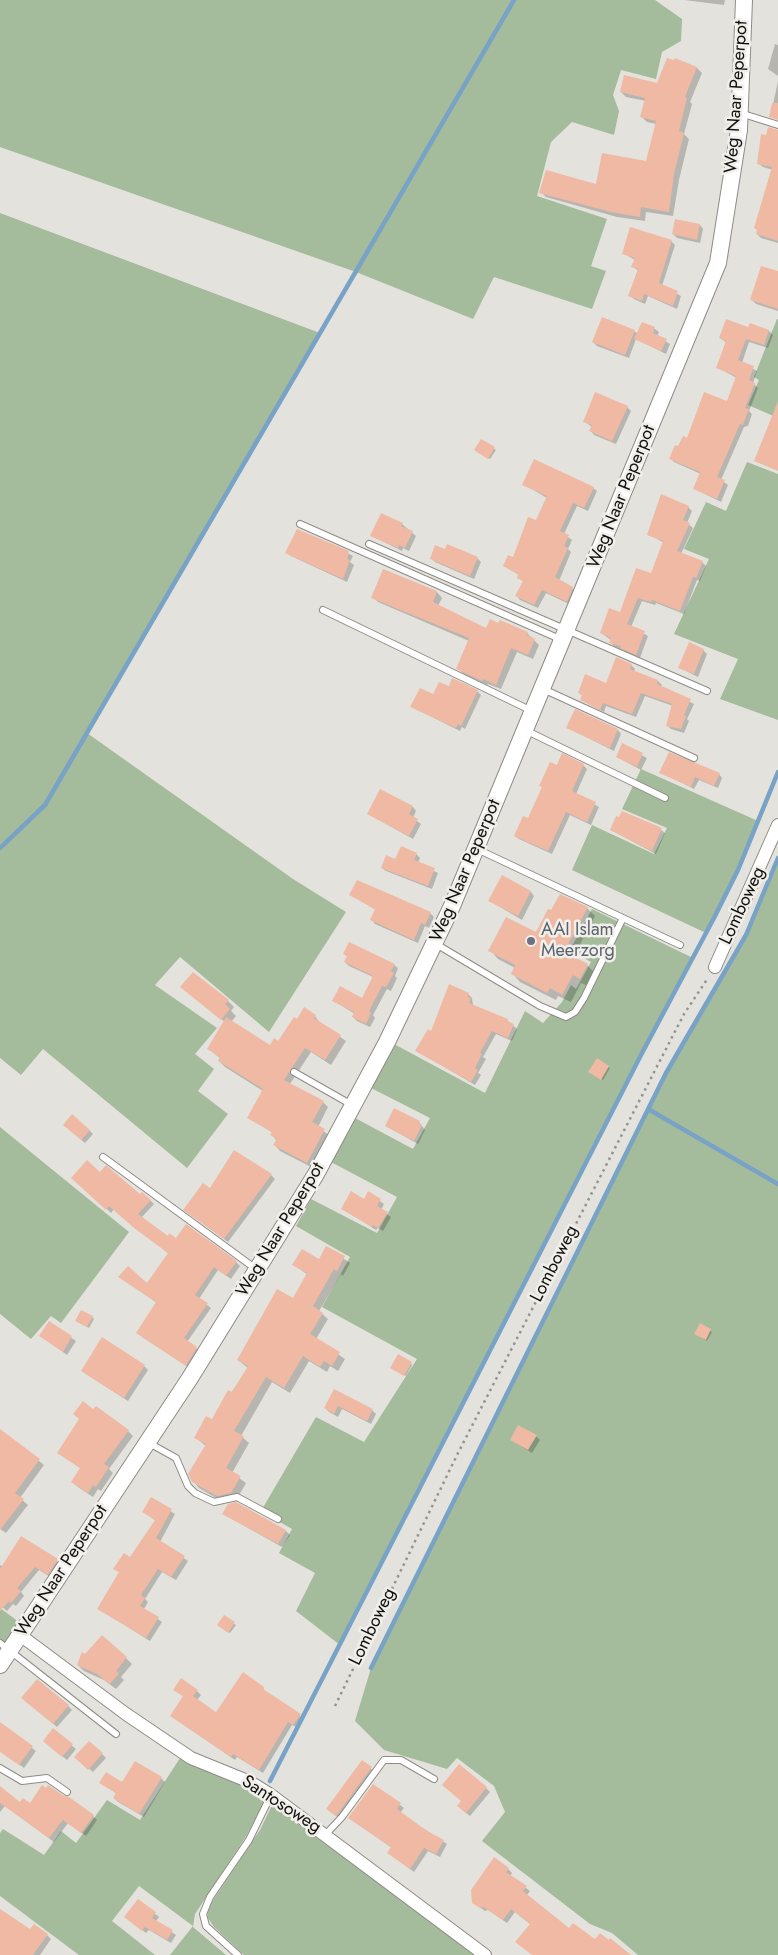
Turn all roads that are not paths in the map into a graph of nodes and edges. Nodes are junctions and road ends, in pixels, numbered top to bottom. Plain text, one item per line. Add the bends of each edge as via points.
1 (744, 0) edge
2 (739, 113) junction
3 (778, 125) edge
4 (300, 524) dead end
5 (369, 544) dead end
6 (323, 610) dead end
7 (565, 636) junction
8 (543, 689) junction
9 (707, 690) dead end
10 (533, 712) junction
11 (526, 730) junction
12 (694, 758) dead end
13 (665, 798) dead end
14 (778, 825) edge
15 (476, 849) junction
16 (623, 918) junction
17 (435, 943) junction
18 (680, 945) dead end
19 (715, 967) road end
20 (294, 1072) dead end
21 (353, 1105) junction
22 (102, 1157) dead end
23 (257, 1270) junction
24 (148, 1442) junction
25 (278, 1519) dead end
26 (20, 1635) junction
27 (5, 1647) edge
28 (0, 1665) edge
29 (116, 1734) dead end
30 (0, 1768) edge
31 (434, 1780) dead end
32 (67, 1792) dead end
33 (271, 1795) junction
34 (326, 1834) junction
35 (238, 1955) edge
36 (484, 1955) edge

1 - 2 street, Weg Naar Peperpot
2 - 3 lane
2 - 7 street, Weg Naar Peperpot via 718,264
4 - 7 lane
5 - 7 lane
6 - 10 lane
7 - 8 street, Weg Naar Peperpot
7 - 9 lane
8 - 10 street, Weg Naar Peperpot
8 - 12 lane
10 - 11 street, Weg Naar Peperpot
11 - 13 lane
11 - 15 street, Weg Naar Peperpot
14 - 19 street, Lomboweg
15 - 16 lane
15 - 17 street, Weg Naar Peperpot
16 - 17 lane via 584,998 575,1012 566,1017 540,1006
16 - 18 lane
17 - 21 street, Weg Naar Peperpot
20 - 21 lane
21 - 23 street, Weg Naar Peperpot via 316,1174
22 - 23 lane
23 - 24 street, Weg Naar Peperpot
24 - 25 lane via 176,1458 188,1486 196,1492 214,1502 237,1497
24 - 26 street, Weg Naar Peperpot
26 - 27 street, Weg Naar Peperpot
26 - 33 street, Santosoweg via 191,1758 250,1782
27 - 28 street, Weg Naar Peperpot
27 - 29 lane
30 - 32 lane via 22,1781 47,1778
31 - 34 lane via 401,1760 384,1760
33 - 34 street, Santosoweg
33 - 35 lane via 249,1840 210,1897 203,1914 206,1926
34 - 36 street, Santosoweg

